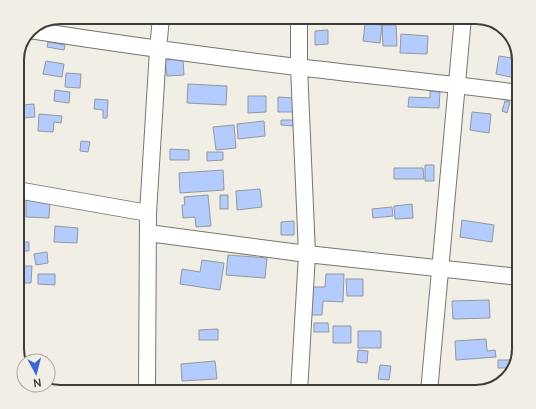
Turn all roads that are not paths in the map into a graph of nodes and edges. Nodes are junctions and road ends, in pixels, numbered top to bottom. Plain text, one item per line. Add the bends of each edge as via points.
1 (160, 24) edge
2 (300, 24) edge
3 (462, 24) edge
4 (39, 31) edge
5 (158, 50) junction
6 (299, 67) junction
7 (456, 85) junction
8 (512, 92) edge
9 (24, 191) edge
10 (148, 212) junction
11 (148, 233) junction
12 (307, 254) junction
13 (440, 268) junction
14 (512, 276) edge
15 (147, 385) edge
16 (299, 385) edge
17 (429, 385) edge

1 - 5 street
2 - 6 street
3 - 7 street
4 - 5 street
5 - 6 street
5 - 10 street
6 - 7 street
6 - 12 street
7 - 8 street
7 - 13 street
9 - 10 street
10 - 11 street
11 - 12 street
11 - 15 street
12 - 13 street
12 - 16 street
13 - 14 street
13 - 17 street

